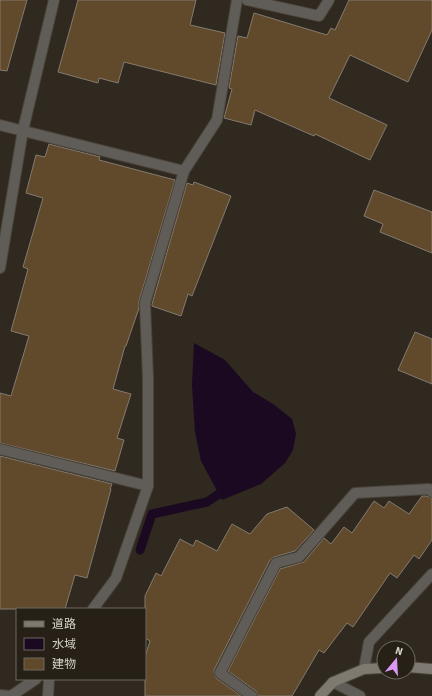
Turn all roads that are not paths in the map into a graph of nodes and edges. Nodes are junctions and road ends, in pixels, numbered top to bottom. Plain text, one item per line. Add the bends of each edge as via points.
1 (54, 0) edge
2 (237, 0) edge
3 (247, 0) edge
4 (330, 0) edge
5 (0, 125) edge
6 (23, 130) junction
7 (184, 171) junction
8 (0, 268) edge
9 (0, 449) edge
10 (148, 486) junction
11 (432, 492) edge
12 (432, 574) edge
13 (95, 608) edge
14 (376, 668) edge
15 (416, 668) edge
16 (364, 669) junction
17 (432, 669) edge
18 (35, 680) edge
19 (49, 680) edge
20 (333, 682) junction
21 (0, 695) edge
22 (11, 696) edge
23 (48, 696) edge
24 (252, 696) edge
25 (320, 696) edge
26 (360, 696) edge

1 - 6 street
2 - 7 street via 217,120
3 - 4 street via 319,16
5 - 6 street
6 - 7 street
6 - 8 street
7 - 10 street via 145,303
9 - 10 street
10 - 13 street via 116,578
11 - 24 street via 429,490 354,493 299,557 276,564 220,673
12 - 16 street via 369,642
14 - 16 street
15 - 17 street
16 - 20 street
18 - 22 street
19 - 23 street
20 - 25 street
20 - 26 street
21 - 22 street

